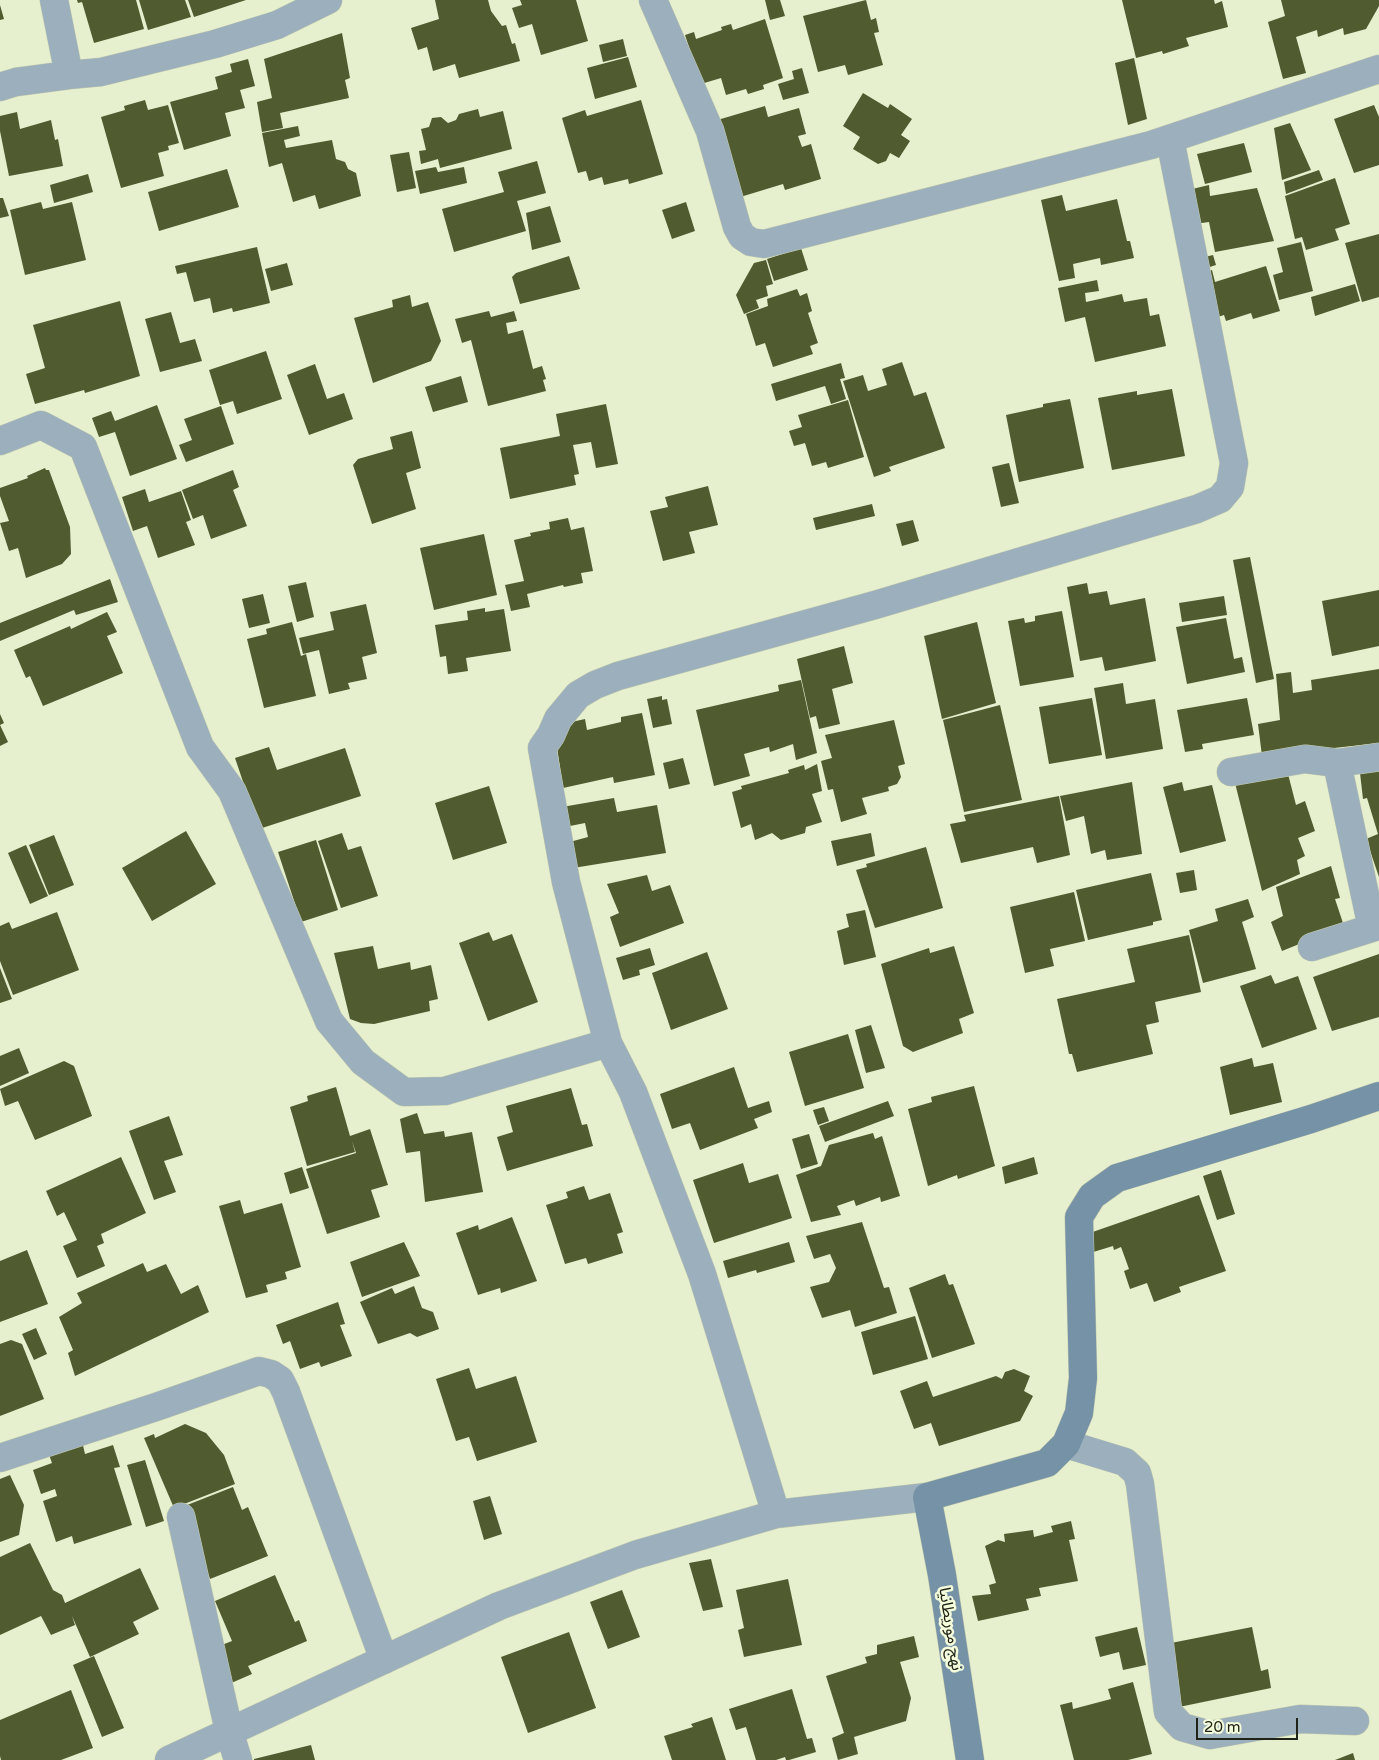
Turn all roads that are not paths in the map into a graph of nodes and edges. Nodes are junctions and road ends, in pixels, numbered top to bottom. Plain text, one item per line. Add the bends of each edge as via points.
1 (54, 0) edge
2 (328, 0) edge
3 (653, 0) edge
4 (1379, 69) edge
5 (69, 75) junction
6 (0, 86) edge
7 (1170, 139) junction
8 (0, 441) edge
9 (1379, 757) edge
10 (1336, 763) junction
11 (1231, 772) dead end
12 (1312, 947) dead end
13 (608, 1043) junction
14 (1379, 1096) edge
15 (1066, 1444) junction
16 (0, 1458) edge
17 (927, 1497) junction
18 (776, 1514) junction
19 (182, 1517) dead end
20 (384, 1660) junction
21 (1355, 1721) dead end
22 (229, 1731) junction
23 (169, 1760) edge
24 (238, 1760) edge
25 (970, 1760) edge

1 - 5 street
2 - 5 street via 277,25 215,44 101,72
3 - 7 street via 710,131 737,227 751,242 764,244
4 - 7 street
5 - 6 street
7 - 13 street via 1234,463 1230,487 1220,499 1197,509 875,605 618,676 578,695 558,719 542,748 566,882
8 - 13 street via 42,425 83,447 200,747 232,791 329,1021 363,1062 404,1092 445,1091
9 - 10 street
10 - 11 street via 1305,759
10 - 12 street via 1372,928
13 - 18 street via 634,1092 702,1274
14 - 15 main road via 1117,1178 1092,1196 1079,1217 1084,1378 1080,1413
15 - 17 main road via 1048,1462
15 - 21 street via 1126,1462 1137,1473 1168,1712 1182,1727 1210,1735 1300,1720
16 - 20 street via 259,1371 271,1374 280,1380 286,1392
17 - 18 street
17 - 25 main road, نهج موريطانيا
18 - 20 street via 626,1559 499,1606
19 - 22 street
20 - 22 street
22 - 23 street
22 - 24 street

